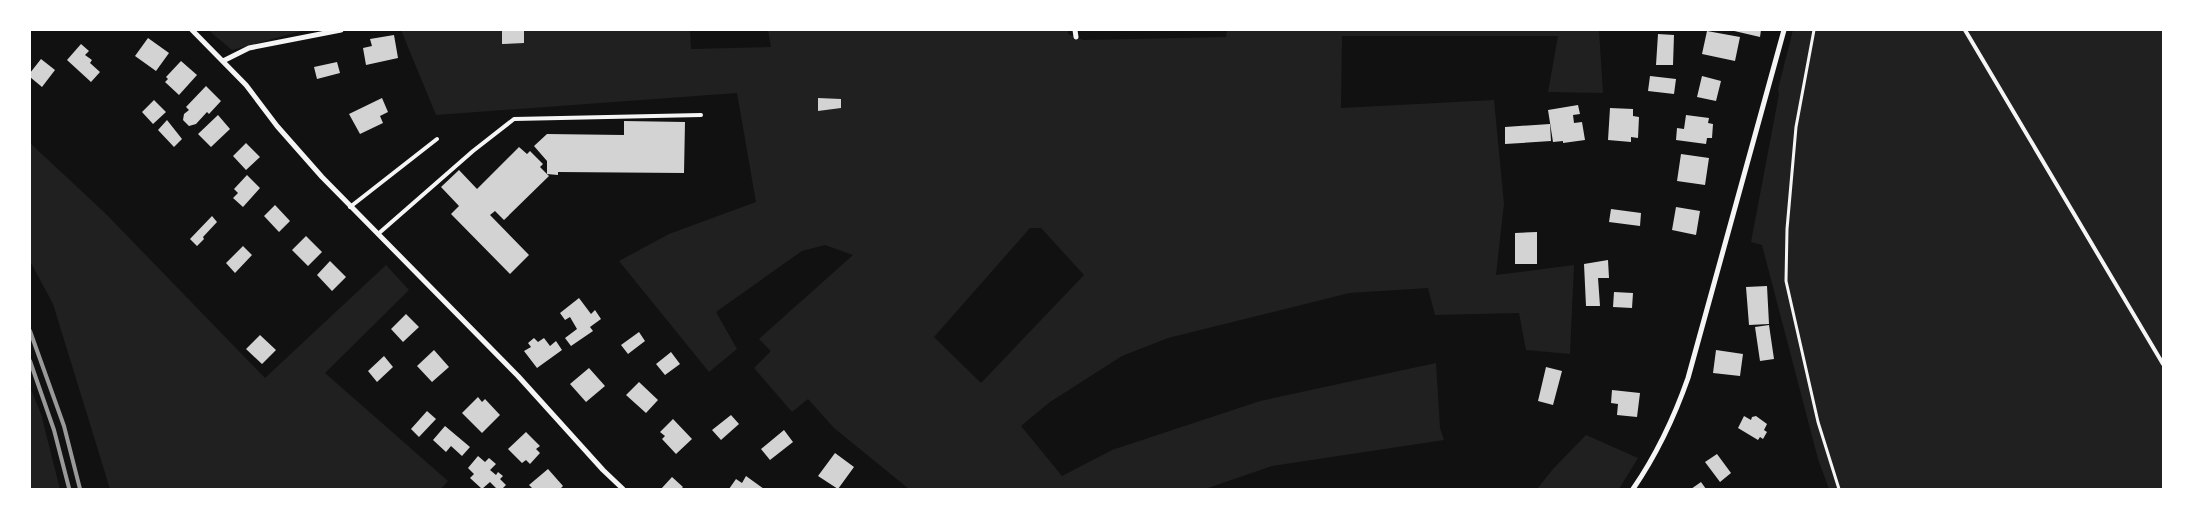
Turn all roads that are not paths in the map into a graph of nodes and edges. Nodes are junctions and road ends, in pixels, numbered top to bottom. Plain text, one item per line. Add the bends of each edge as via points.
1 (192, 30) edge
2 (341, 30) edge
3 (1075, 30) edge
4 (1784, 30) edge
5 (1965, 30) edge
6 (1076, 37) dead end
7 (223, 60) junction
8 (702, 115) dead end
9 (437, 139) dead end
10 (350, 207) junction
11 (378, 234) junction
12 (2163, 364) edge
13 (623, 489) edge
14 (1633, 489) edge

1 - 7 street
2 - 7 street via 248,48
3 - 6 street
4 - 14 street via 1688,378 1668,430
5 - 12 lane
7 - 10 street
8 - 11 lane via 514,119
9 - 10 lane
10 - 11 street
11 - 13 street via 518,376

